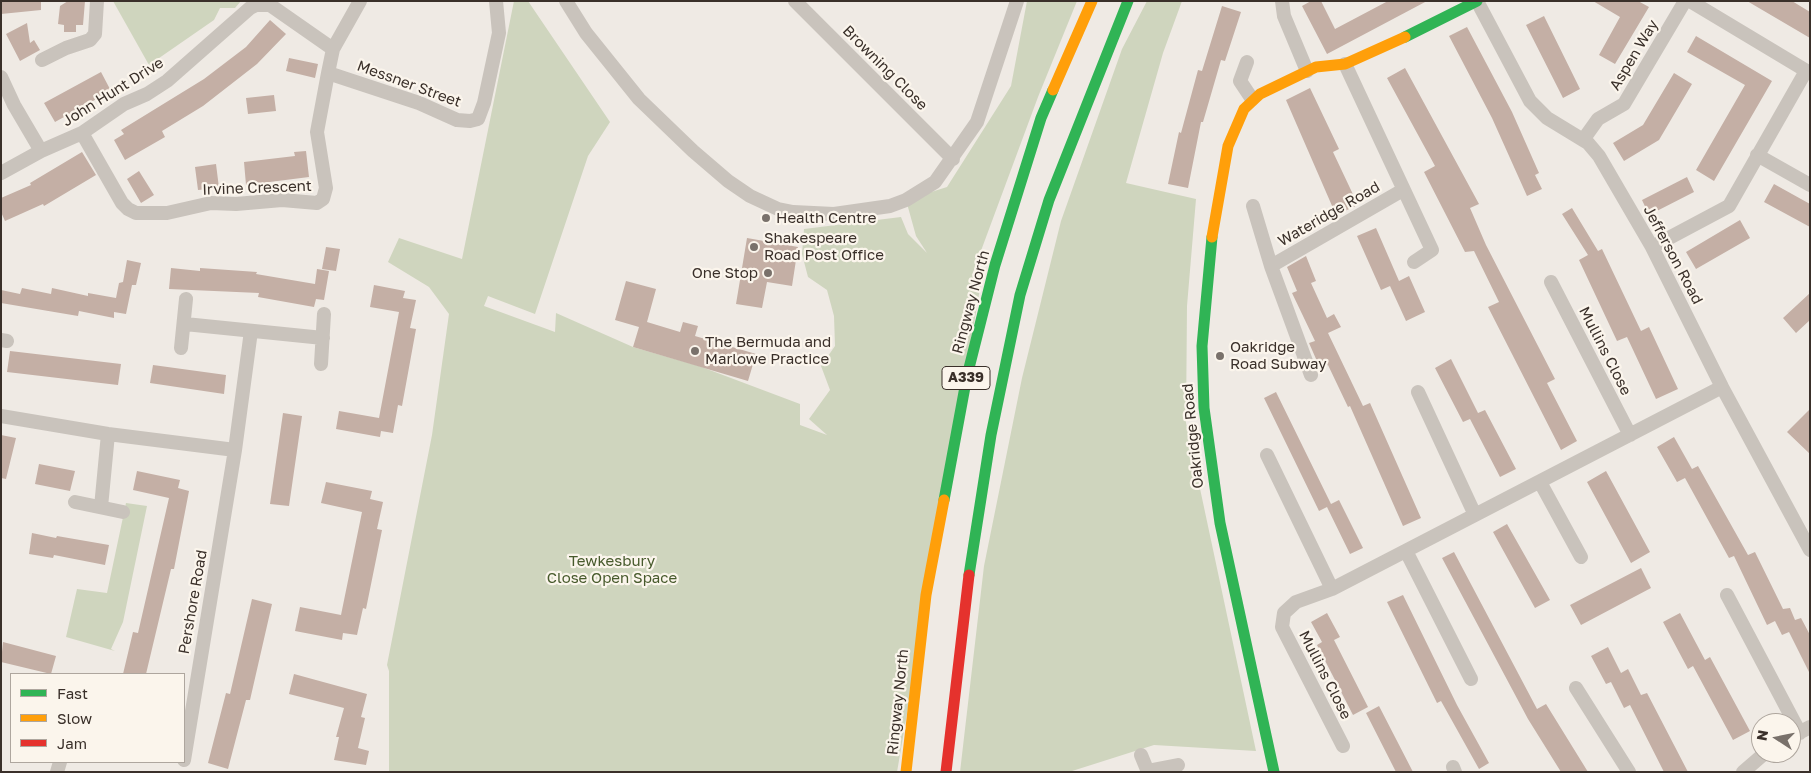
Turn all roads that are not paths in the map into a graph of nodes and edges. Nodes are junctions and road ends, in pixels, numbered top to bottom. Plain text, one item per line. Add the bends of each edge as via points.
1 (97, 1) edge
2 (360, 1) edge
3 (496, 1) edge
4 (566, 1) edge
5 (795, 1) edge
6 (1017, 1) edge
7 (1092, 1) edge
8 (1128, 1) edge
9 (1282, 1) edge
10 (1477, 1) edge
11 (1685, 1) edge
12 (1690, 1) edge
13 (333, 49) junction
14 (42, 60) dead end
15 (1247, 62) dead end
16 (1345, 64) junction
17 (1307, 71) junction
18 (1808, 72) edge
19 (328, 73) junction
20 (1, 77) edge
21 (1252, 99) junction
22 (82, 133) junction
23 (1582, 140) junction
24 (41, 151) junction
25 (1757, 155) junction
26 (953, 159) junction
27 (1, 173) edge
28 (1810, 185) edge
29 (1403, 190) junction
30 (1253, 206) dead end
31 (1652, 248) junction
32 (1414, 262) dead end
33 (1271, 266) junction
34 (1551, 282) dead end
35 (186, 299) dead end
36 (324, 314) dead end
37 (185, 324) junction
38 (251, 331) junction
39 (323, 338) junction
40 (182, 348) dead end
41 (321, 364) dead end
42 (1311, 375) dead end
43 (1722, 387) junction
44 (1418, 392) dead end
45 (1, 416) edge
46 (108, 434) junction
47 (1630, 435) junction
48 (235, 450) junction
49 (1267, 455) dead end
50 (1540, 482) junction
51 (75, 502) dead end
52 (101, 507) junction
53 (123, 512) dead end
54 (1475, 515) junction
55 (1810, 550) edge
56 (1406, 551) junction
57 (1581, 556) dead end
58 (1332, 589) junction
59 (1727, 595) dead end
60 (1471, 679) dead end
61 (1576, 688) dead end
62 (1790, 713) edge
63 (1343, 746) dead end
64 (185, 755) edge
65 (1141, 755) dead end
66 (1753, 763) edge
67 (1178, 765) dead end
68 (1147, 771) edge
69 (906, 772) edge
70 (946, 772) edge
71 (1274, 772) edge
72 (1629, 772) edge
73 (1743, 772) edge

1 - 14 street via 95,34 90,40
2 - 13 street
3 - 19 street, Messner Street via 499,33 478,119 457,120 420,103
4 - 26 street via 586,33 639,98 728,181 765,204 815,214 890,206 935,182
5 - 26 street, Browning Close
6 - 26 street via 977,122
7 - 69 main road, Ringway North / A339 via 1041,118 995,265 967,376 926,595
8 - 70 main road, A339 via 1049,200 1020,295 991,435 966,597
9 - 17 street via 1284,16
10 - 16 main road, Oakridge Road
10 - 23 street, Jefferson Road via 1530,101 1547,118
11 - 23 street, Aspen Way via 1624,104 1598,119
12 - 18 street
13 - 19 street, Irvine Crescent
13 - 22 street, John Hunt Drive via 270,5 256,5 167,81 124,104
15 - 21 street via 1240,81
16 - 17 main road, Oakridge Road
16 - 29 street, Wateridge Road
17 - 21 main road, Oakridge Road
18 - 25 street
19 - 22 street, Irvine Crescent via 317,132 326,188 317,203 282,200 236,204 210,202 174,212 136,213 122,203
20 - 24 street
21 - 71 main road, Oakridge Road via 1237,121 1228,146 1214,213 1202,368 1208,446 1218,514
22 - 24 street, John Hunt Drive
23 - 31 street, Jefferson Road via 1599,156
24 - 27 street, John Hunt Drive
25 - 28 street
25 - 31 street via 1729,206
29 - 32 street, Wateridge Road via 1432,250
29 - 33 street, Wateridge Road
30 - 33 street, Wateridge Road
31 - 43 street, Jefferson Road
33 - 42 street, Wateridge Road
34 - 47 street, Mullins Close
35 - 37 street
36 - 39 street
37 - 38 street
37 - 40 street
38 - 39 street
38 - 48 street, Pershore Road
39 - 41 street
43 - 47 street, Mullins Close
43 - 55 street, Jefferson Road
44 - 54 street
45 - 46 street
46 - 48 street
46 - 52 street
47 - 50 street, Mullins Close
48 - 64 street, Pershore Road
49 - 58 street
50 - 54 street, Mullins Close
50 - 57 street
51 - 52 street
52 - 53 street
54 - 56 street, Mullins Close
56 - 58 street, Mullins Close
56 - 60 street
58 - 63 street, Mullins Close via 1296,602 1284,613 1282,627
59 - 62 street
61 - 72 street
65 - 68 street
66 - 73 street
67 - 68 street

